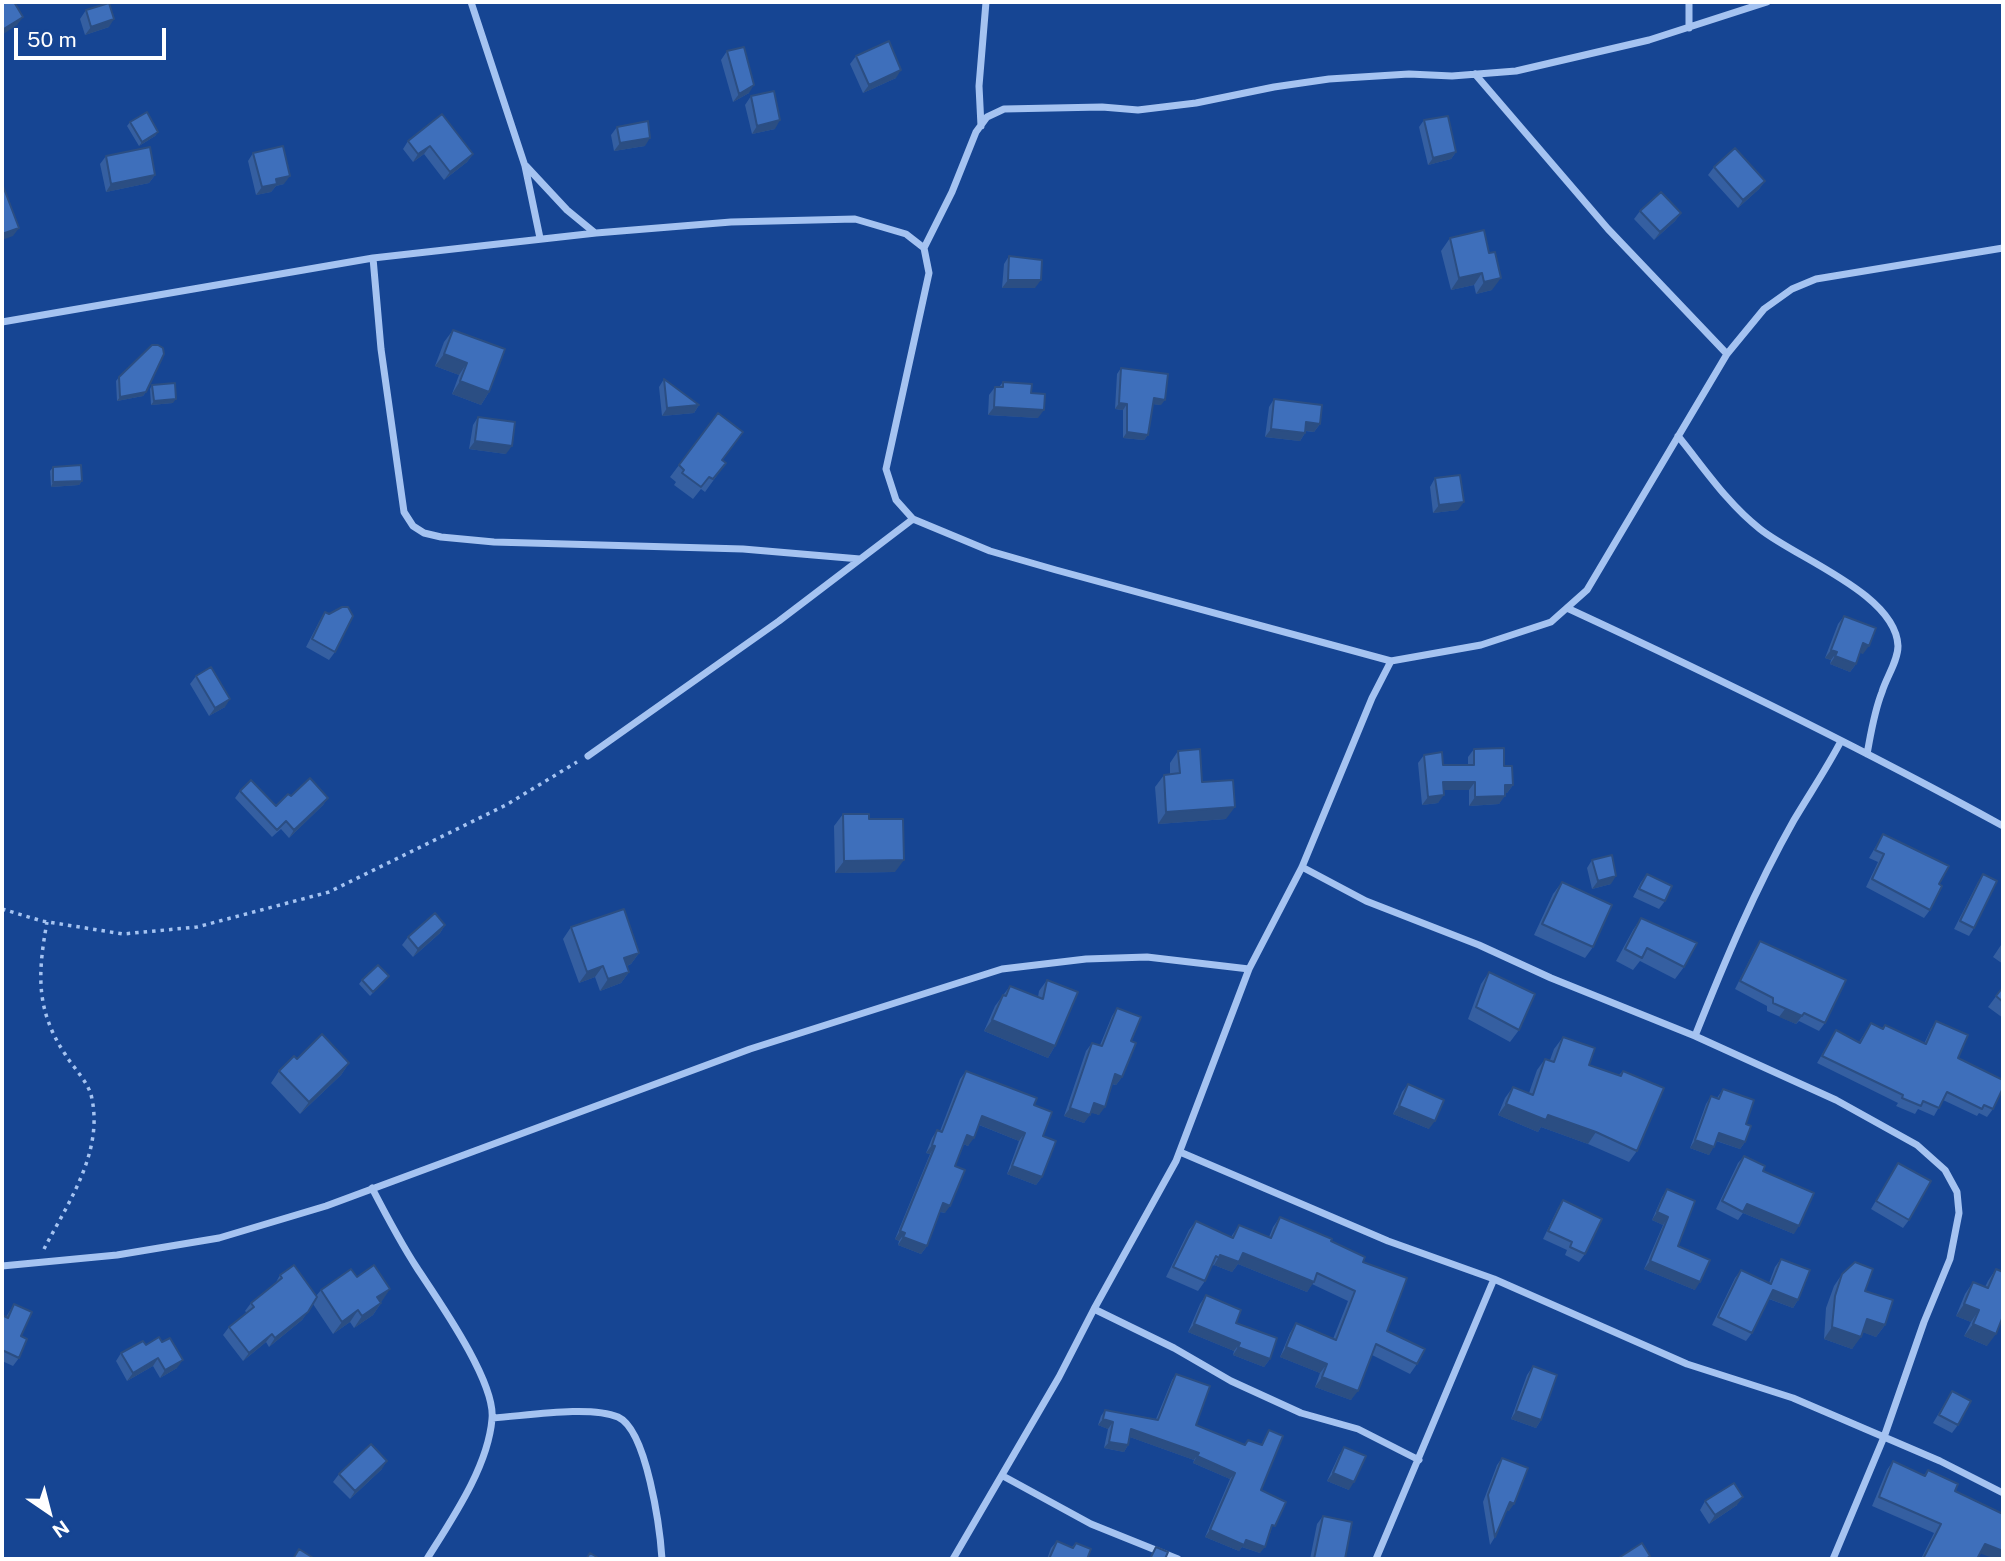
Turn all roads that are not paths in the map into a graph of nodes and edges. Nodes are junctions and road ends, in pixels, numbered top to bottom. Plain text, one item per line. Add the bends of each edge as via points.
1 (471, 2) edge
2 (986, 2) edge
3 (1689, 2) edge
4 (1767, 2) edge
5 (1689, 28) junction
6 (1475, 74) junction
7 (981, 126) junction
8 (525, 166) junction
9 (596, 233) junction
10 (540, 238) junction
11 (924, 248) junction
12 (2003, 248) edge
13 (373, 258) junction
14 (2, 322) edge
15 (1727, 354) junction
16 (1678, 436) junction
17 (912, 519) junction
18 (860, 559) junction
19 (1567, 608) junction
20 (1391, 661) junction
21 (1840, 741) junction
22 (1867, 754) junction
23 (588, 756) road end
24 (2003, 826) edge
25 (1302, 866) junction
26 (1249, 969) junction
27 (1695, 1036) junction
28 (1180, 1152) junction
29 (372, 1188) junction
30 (2, 1266) edge
31 (1494, 1279) junction
32 (1094, 1309) junction
33 (493, 1418) junction
34 (1884, 1437) junction
35 (1419, 1460) junction
36 (1003, 1476) junction
37 (2003, 1493) edge
38 (427, 1559) edge
39 (662, 1559) edge
40 (953, 1559) edge
41 (1178, 1559) edge
42 (1376, 1559) edge
43 (1833, 1559) edge

1 - 8 street
2 - 7 street via 979,86
3 - 5 street
4 - 5 street
5 - 6 street via 1517,71
6 - 7 street via 1329,79 1138,110 1004,108
6 - 15 street via 1599,219
7 - 11 street
8 - 9 street
8 - 10 street
9 - 10 street
9 - 11 street via 731,222 855,219 906,234
10 - 13 street
11 - 17 street via 929,273 886,469 896,500
12 - 15 street via 1816,279 1763,309
13 - 14 street
13 - 18 street via 404,512 424,533 494,542 743,549
15 - 16 street
16 - 19 street via 1587,590
16 - 22 street via 1732,504 1761,530 1837,576 1893,624 1898,648 1876,710
17 - 18 street
17 - 20 street via 990,551
18 - 23 street
19 - 20 street via 1551,622 1481,645
19 - 21 street
20 - 25 street via 1371,698
21 - 22 street
21 - 27 street via 1760,889
22 - 24 street
25 - 26 street
25 - 27 street via 1366,901
26 - 28 street
26 - 29 street via 1147,957 1002,970 750,1049
27 - 34 street via 1836,1100 1917,1145 1945,1170 1957,1192 1959,1213 1950,1259
28 - 31 street via 1388,1241
28 - 32 street
29 - 30 street via 219,1238 117,1255
29 - 33 street via 484,1381
31 - 34 street via 1688,1364 1793,1398
31 - 35 street
32 - 35 street via 1289,1408 1358,1429
32 - 36 street
33 - 38 street via 473,1480
33 - 39 street via 592,1411 620,1418 635,1436 645,1463
34 - 37 street
34 - 43 street
35 - 42 street
36 - 40 street
36 - 41 street via 1091,1524

